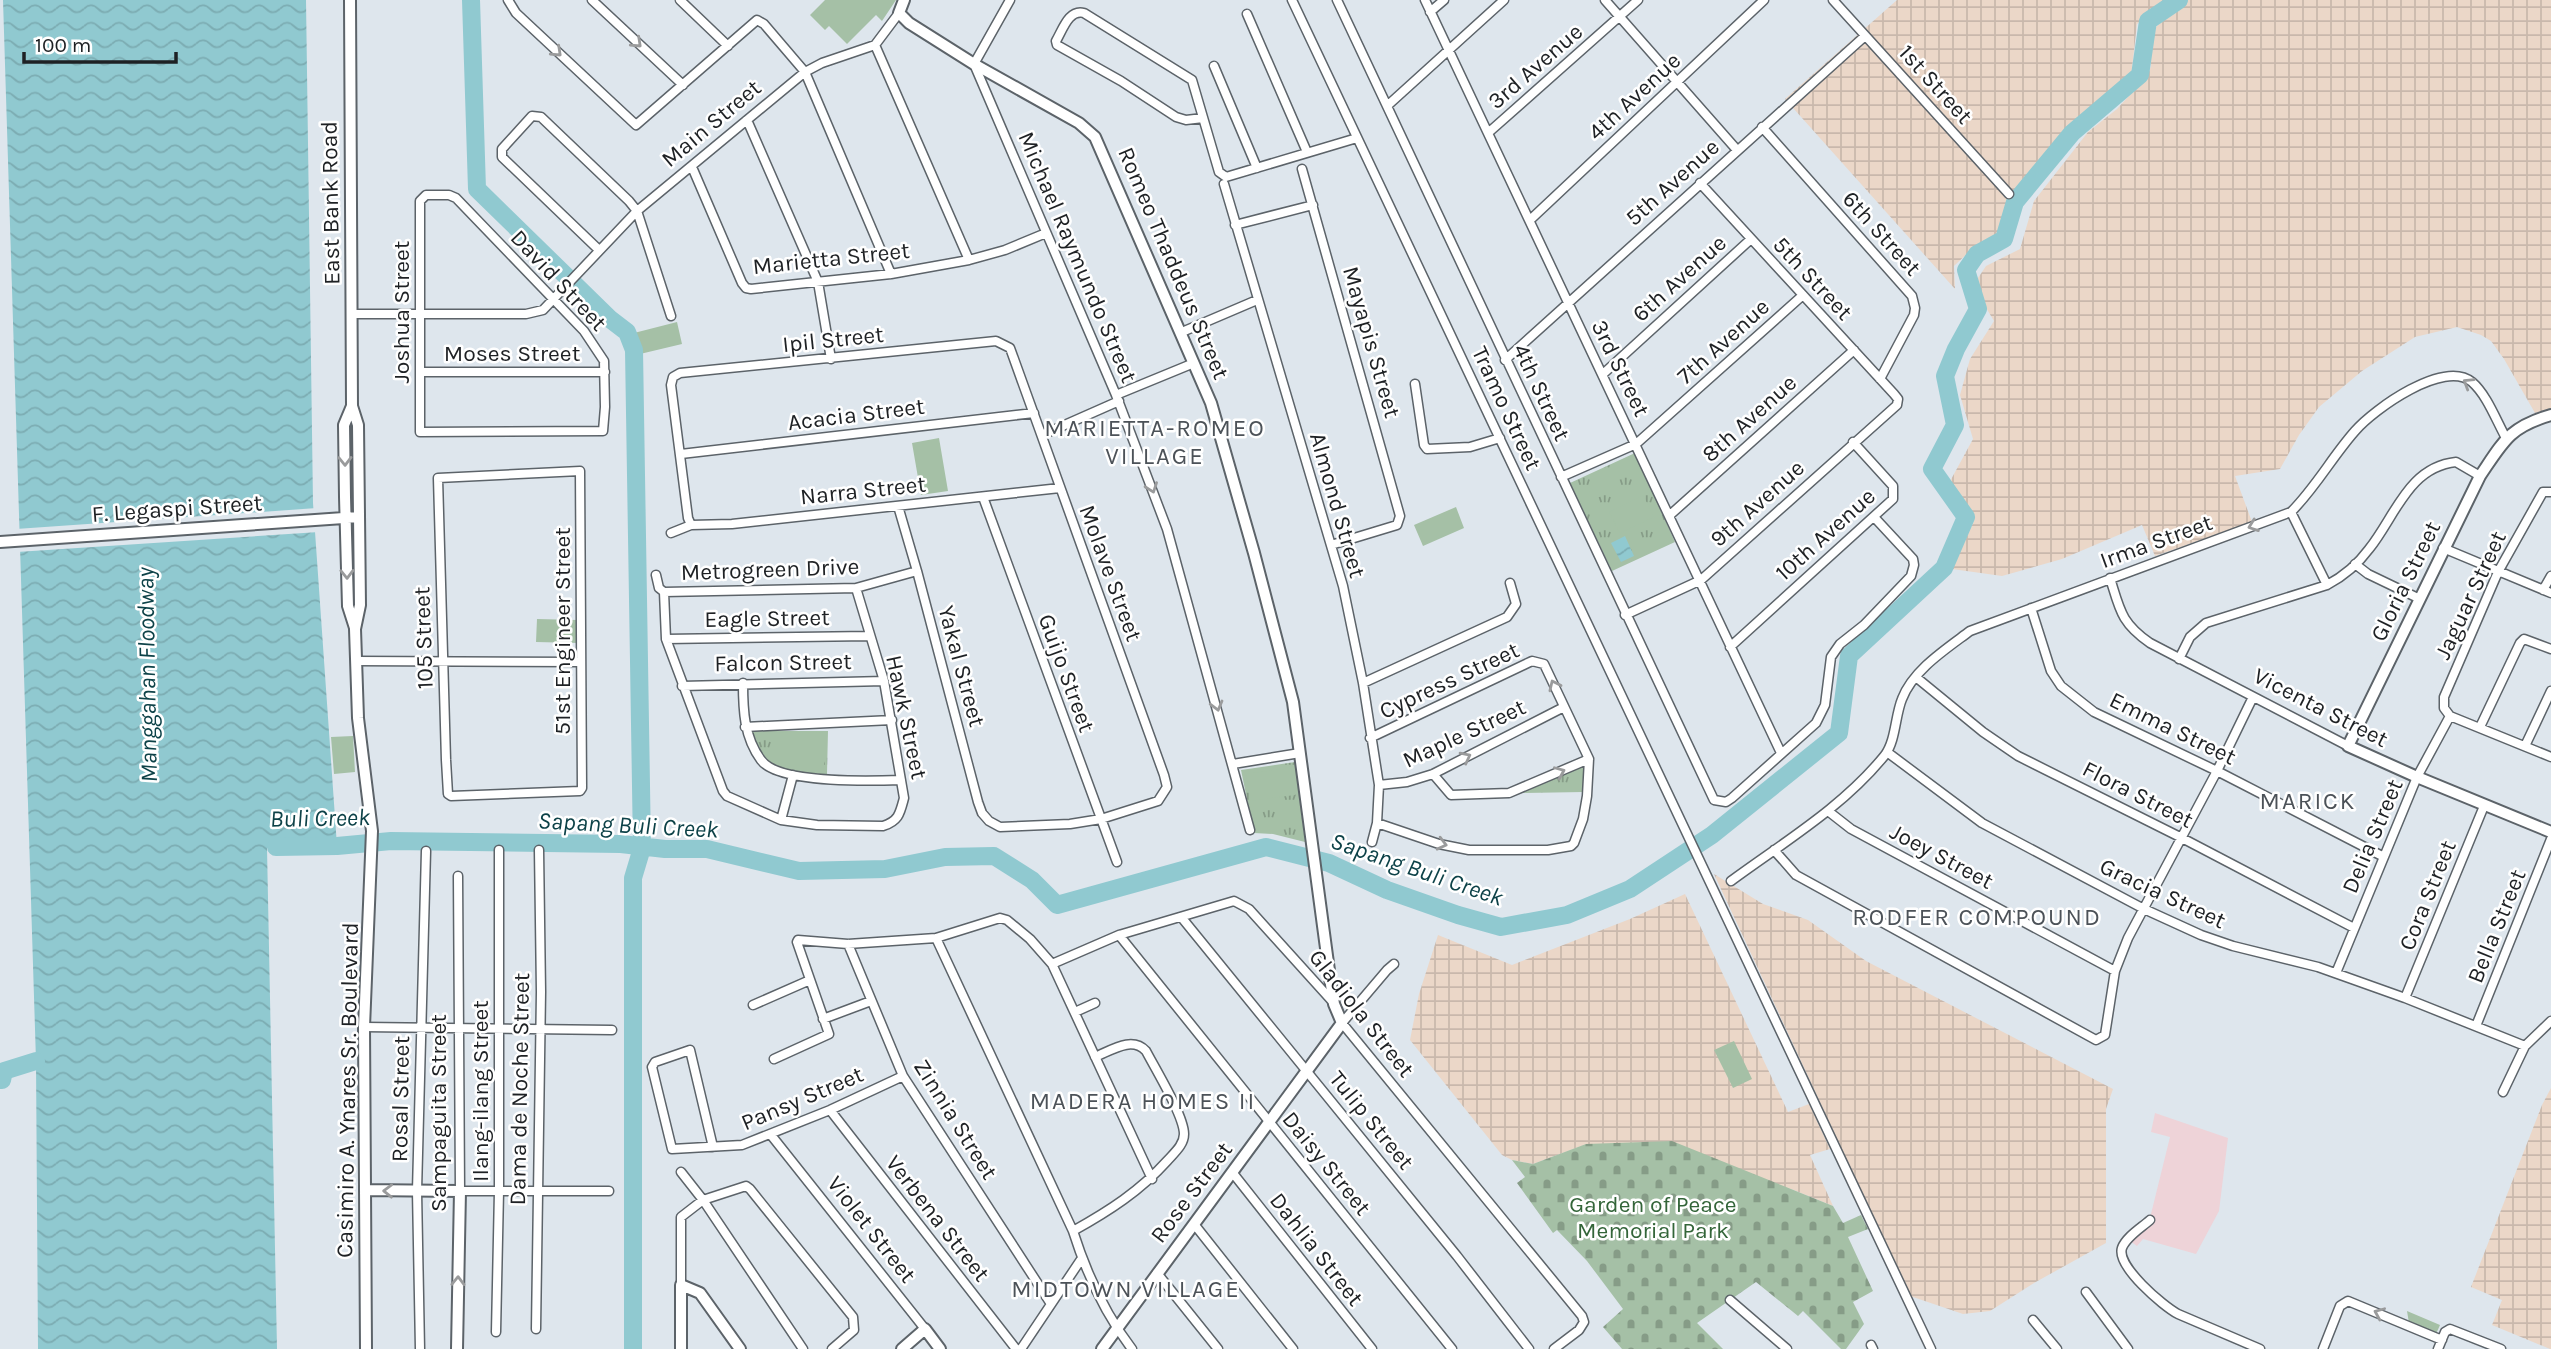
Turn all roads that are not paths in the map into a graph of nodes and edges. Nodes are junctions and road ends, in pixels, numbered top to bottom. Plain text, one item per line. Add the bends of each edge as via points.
1 (349, 0) edge
2 (508, 0) edge
3 (592, 0) edge
4 (680, 0) edge
5 (904, 0) edge
6 (1010, 0) edge
7 (1292, 0) edge
8 (1337, 0) edge
9 (1424, 0) edge
10 (1444, 0) edge
11 (1504, 0) edge
12 (1605, 0) edge
13 (1638, 0) edge
14 (1765, 0) edge
15 (1833, 0) edge
16 (1430, 12) junction
17 (899, 13) junction
18 (1247, 14) dead end
19 (1620, 17) junction
20 (1866, 36) junction
21 (875, 45) junction
22 (728, 46) junction
23 (1449, 51) junction
24 (974, 64) junction
25 (1214, 66) dead end
26 (805, 72) junction
27 (1678, 82) junction
28 (683, 85) junction
29 (1387, 106) junction
30 (1203, 118) junction
31 (747, 120) junction
32 (1762, 127) junction
33 (1488, 133) junction
34 (1357, 138) junction
35 (1737, 150) junction
36 (1307, 152) junction
37 (692, 167) junction
38 (1257, 168) junction
39 (1302, 169) dead end
40 (1700, 183) junction
41 (1224, 184) dead end
42 (2009, 194) dead end
43 (426, 195) joint
44 (1313, 205) junction
45 (637, 211) junction
46 (1530, 220) junction
47 (1236, 225) junction
48 (1046, 233) junction
49 (1751, 239) junction
50 (599, 250) junction
51 (969, 260) junction
52 (891, 274) junction
53 (818, 282) junction
54 (1804, 295) junction
55 (554, 300) junction
56 (1257, 300) junction
57 (1568, 302) junction
58 (420, 313) junction
59 (352, 314) junction
60 (671, 316) dead end
61 (1182, 332) junction
62 (996, 341) joint
63 (1854, 350) junction
64 (831, 359) junction
65 (1505, 360) junction
66 (1194, 363) junction
67 (420, 372) junction
68 (605, 372) junction
69 (1603, 374) junction
70 (1880, 379) junction
71 (1415, 384) dead end
72 (1118, 398) junction
73 (1898, 399) joint
74 (352, 405) junction
75 (1034, 413) junction
76 (2551, 415) edge
77 (603, 430) joint
78 (1042, 435) junction
79 (1500, 438) junction
80 (2506, 438) junction
81 (1853, 442) junction
82 (1636, 444) junction
83 (681, 454) junction
84 (580, 471) joint
85 (2480, 476) junction
86 (1561, 477) junction
87 (1060, 488) junction
88 (2547, 492) edge
89 (983, 497) junction
90 (898, 506) junction
91 (2291, 512) junction
92 (1670, 515) junction
93 (358, 517) junction
94 (1874, 517) junction
95 (346, 518) junction
96 (691, 525) junction
97 (671, 533) dead end
98 (0, 542) edge
99 (1331, 545) junction
100 (2444, 548) junction
101 (2355, 564) junction
102 (917, 571) junction
103 (2498, 572) junction
104 (656, 575) dead end
105 (2551, 576) edge
106 (2110, 578) junction
107 (1701, 580) junction
108 (1510, 583) dead end
109 (2327, 584) junction
110 (856, 588) junction
111 (2547, 591) edge
112 (664, 592) junction
113 (2420, 599) junction
114 (2031, 608) junction
115 (1625, 615) junction
116 (355, 629) junction
117 (869, 636) junction
118 (666, 639) junction
119 (1730, 647) junction
120 (2551, 649) edge
121 (2179, 659) junction
122 (356, 661) junction
123 (443, 662) junction
124 (581, 662) junction
125 (1917, 677) junction
126 (884, 681) junction
127 (1363, 682) junction
128 (743, 683) junction
129 (682, 686) junction
130 (2551, 691) edge
131 (2253, 697) junction
132 (1564, 707) junction
133 (2450, 716) junction
134 (892, 720) junction
135 (745, 727) junction
136 (2480, 727) junction
137 (1370, 738) junction
138 (2348, 746) junction
139 (2525, 746) junction
140 (1887, 752) junction
141 (1300, 753) junction
142 (1781, 753) junction
143 (2551, 757) edge
144 (1589, 759) junction
145 (1233, 764) junction
146 (2217, 771) junction
147 (1433, 774) junction
148 (793, 775) junction
149 (2417, 778) junction
150 (901, 780) junction
151 (1379, 785) junction
152 (580, 791) joint
153 (2484, 806) junction
154 (1828, 810) junction
155 (1101, 819) junction
156 (781, 820) junction
157 (1377, 823) junction
158 (1250, 830) dead end
159 (372, 831) joint
160 (2551, 832) edge
161 (2180, 837) junction
162 (2551, 839) edge
163 (1372, 842) dead end
164 (499, 850) dead end
165 (539, 850) dead end
166 (1774, 850) junction
167 (426, 851) dead end
168 (2384, 857) junction
169 (1118, 862) dead end
170 (458, 876) dead end
171 (1731, 881) dead end
172 (2144, 909) junction
173 (1182, 918) junction
174 (2354, 928) junction
175 (1119, 935) junction
176 (936, 938) junction
177 (848, 944) junction
178 (1052, 964) junction
179 (1394, 964) dead end
180 (2115, 971) junction
181 (2336, 973) junction
182 (810, 980) junction
183 (2405, 998) junction
184 (871, 1001) junction
185 (1095, 1003) dead end
186 (1334, 1004) junction
187 (753, 1005) dead end
188 (1074, 1012) junction
189 (823, 1019) junction
190 (2551, 1021) edge
191 (1342, 1023) junction
192 (2476, 1026) junction
193 (364, 1027) junction
194 (421, 1028) junction
195 (458, 1029) junction
196 (500, 1029) junction
197 (540, 1030) junction
198 (612, 1030) dead end
199 (2525, 1046) junction
200 (1095, 1057) junction
201 (774, 1059) dead end
202 (1308, 1071) junction
203 (904, 1076) junction
204 (2503, 1093) dead end
205 (830, 1110) junction
206 (1270, 1122) junction
207 (771, 1135) junction
208 (713, 1147) junction
209 (681, 1172) dead end
210 (1232, 1172) junction
211 (1152, 1179) junction
212 (365, 1190) junction
213 (417, 1191) junction
214 (460, 1191) junction
215 (499, 1191) junction
216 (536, 1191) junction
217 (609, 1191) dead end
218 (703, 1200) junction
219 (2150, 1220) dead end
220 (1194, 1224) junction
221 (1073, 1231) junction
222 (1082, 1258) junction
223 (1157, 1273) junction
224 (681, 1284) junction
225 (2086, 1292) dead end
226 (1730, 1300) dead end
227 (1051, 1304) junction
228 (2033, 1320) dead end
229 (536, 1329) dead end
230 (925, 1329) junction
231 (1116, 1329) junction
232 (496, 1332) dead end
233 (2442, 1340) junction
234 (366, 1349) edge
235 (420, 1349) edge
236 (457, 1349) edge
237 (681, 1349) edge
238 (740, 1349) edge
239 (803, 1349) edge
240 (832, 1349) edge
241 (902, 1349) edge
242 (940, 1349) edge
243 (1018, 1349) edge
244 (1102, 1349) edge
245 (1132, 1349) edge
246 (1218, 1349) edge
247 (1293, 1349) edge
248 (1372, 1349) edge
249 (1452, 1349) edge
250 (1529, 1349) edge
251 (1554, 1349) edge
252 (1787, 1349) edge
253 (1931, 1349) edge
254 (2057, 1349) edge
255 (2128, 1349) edge
256 (2260, 1349) edge
257 (2323, 1349) edge
258 (2438, 1349) edge
259 (2501, 1349) edge

1 - 59 street, East Bank Road
2 -> 28 street via 516,13 636,125
3 -> 28 street
4 - 22 street
5 - 17 street
6 - 24 street
7 - 34 street, Tramo Street
8 - 29 street, 4th Street
9 - 16 street, 3rd Street
10 - 16 street
11 - 23 street
12 - 19 street
13 - 19 street, 3rd Avenue
14 - 27 street, 4th Avenue
15 - 20 street, 1st Street
16 - 23 street, 3rd Street
17 - 21 street
17 - 24 street, Romeo Thaddeus Street
18 - 36 street
19 - 27 street
19 - 33 street, 3rd Avenue
20 - 32 street, 5th Avenue
20 - 42 street, 1st Street
21 - 26 street, Main Street
21 - 51 street
22 - 26 street via 757,20
22 - 28 street
23 - 29 street
23 - 33 street, 3rd Street
24 - 48 street, Michael Raymundo Street
24 - 61 street, Romeo Thaddeus Street via 1079,123 1095,137
25 - 38 street
26 - 31 street, Main Street
26 - 52 street
27 - 35 street
27 - 46 street, 4th Avenue
29 - 65 street, 4th Street
30 - 30 street via 1192,80 1084,13 1073,13 1055,43 1176,117
30 - 38 street via 1219,172 1226,177
31 - 37 street, Main Street
31 - 53 street
32 - 35 street, 5th Avenue
32 - 70 street, 6th Street via 1915,301 1914,315
33 - 46 street, 3rd Street
34 - 36 street
34 - 79 street, Tramo Street
35 - 40 street, 5th Avenue
36 - 38 street
37 - 45 street, Main Street
37 - 53 street, Marietta Street via 746,288
39 - 44 street, Mayapis Street
40 - 49 street, 5th Street
40 - 57 street, 5th Avenue
41 - 47 street, Almond Street
43 - 55 street, David Street via 456,198
43 - 58 street, Joshua Street via 420,201
44 - 47 street
44 - 99 street, Mayapis Street via 1400,516 1397,525
45 - 50 street, Main Street
45 - 50 street via 537,116 529,118 500,154
45 - 60 street
46 - 57 street, 3rd Street
47 - 56 street, Almond Street
48 - 51 street, Marietta Street
48 - 72 street, Michael Raymundo Street
49 - 54 street, 5th Street
49 - 69 street, 6th Avenue
50 - 55 street, Main Street
51 - 52 street, Marietta Street
52 - 53 street, Marietta Street
53 - 64 street
54 - 63 street, 5th Street
54 - 82 street, 7th Avenue
55 - 58 street via 543,310 526,314
55 - 68 street, David Street via 584,331 604,361
56 - 61 street
56 - 99 street, Almond Street
57 - 65 street, 5th Avenue
57 - 69 street, 3rd Street
58 - 59 street
58 - 67 street, Joshua Street
59 - 74 street, East Bank Road
61 - 66 street, Romeo Thaddeus Street
62 - 64 street, Ipil Street
62 - 75 street, Molave Street via 1010,348
63 - 70 street, 5th Street
63 - 92 street, 8th Avenue
64 - 83 street, Ipil Street via 673,377
65 - 86 street, 4th Street
66 - 72 street
66 - 141 street, Romeo Thaddeus Street via 1211,403 1254,553 1293,702
67 - 68 street, Moses Street
67 - 77 street, Joshua Street via 420,432
68 - 77 street, David Street
69 - 82 street, 3rd Street
70 - 73 street, 5th Street
71 - 79 street via 1427,449 1470,447
72 - 78 street
72 -> 145 street, Michael Raymundo Street via 1170,539
73 - 81 street, 9th Avenue via 1893,410
74 - 93 street, East Bank Road via 358,425
74 -> 95 street, East Bank Road via 344,425
75 - 78 street, Molave Street
75 - 83 street, Acacia Street
76 - 80 street
78 - 87 street, Molave Street
79 - 253 street, Tramo Street
80 - 85 street, Gloria Street
80 -> 91 street, Irma Street via 2473,383 2455,375 2442,377 2366,419
81 - 94 street, 10th Avenue via 1895,490 1893,499
81 - 107 street, 9th Avenue
82 - 86 street, 7th Avenue
82 - 92 street, 3rd Street
83 - 96 street
84 - 123 street, 105 Street via 438,478
84 - 124 street, 51st Engineer Street
85 - 100 street, Gloria Street
85 - 101 street via 2456,462 2423,476 2408,488 2370,549
86 - 115 street, 4th Street
87 - 89 street, Narra Street
87 - 155 street, Molave Street via 1167,787 1158,801
88 - 103 street, Jaguar Street
89 - 90 street, Narra Street
89 - 155 street, Guijo Street
90 - 96 street, Narra Street
90 - 102 street, Yakal Street
91 -> 106 street, Irma Street
91 - 109 street
92 - 107 street, 3rd Street
93 - 95 street, F. Legaspi Street
93 - 116 street, East Bank Road via 360,605
94 - 119 street, 10th Avenue
94 - 142 street via 1913,559 1913,571 1830,657 1825,705 1816,723
95 - 98 street, F. Legaspi Street
95 -> 116 street, East Bank Road via 348,606
96 - 97 street, Narra Street
99 - 127 street, Almond Street
100 - 103 street
100 - 113 street, Gloria Street
101 - 109 street
101 - 113 street
102 - 110 street, Metrogreen Drive
102 - 155 street, Yakal Street via 982,813 1000,827
103 - 111 street
103 - 133 street, Jaguar Street via 2444,697
104 - 112 street, Hawk Street
105 - 111 street
106 - 114 street, Irma Street
106 - 121 street, Vicenta Street via 2128,625
107 - 115 street, 9th Avenue
107 - 119 street, 3rd Street
108 - 127 street via 1516,604 1507,617
109 - 121 street via 2206,623 2190,637
110 - 112 street, Metrogreen Drive
110 - 117 street, Hawk Street
112 - 118 street, Hawk Street
113 - 138 street, Gloria Street
114 - 125 street, Irma Street via 1970,631
114 - 146 street, Emma Street via 2051,671 2061,686 2094,712
115 - 142 street, 4th Street via 1714,800 1732,798
116 - 122 street, East Bank Road
117 - 118 street, Eagle Street
117 - 126 street, Hawk Street
118 - 129 street, Hawk Street
119 - 142 street, 3rd Street
120 - 136 street via 2529,639 2520,643
121 - 131 street, Vicenta Street
122 - 123 street
122 - 159 street, East Bank Road
123 - 124 street
123 - 152 street, 105 Street via 451,796
124 - 152 street, 51st Engineer Street
125 - 140 street, Irma Street via 1903,696
125 - 161 street, Flora Street via 2018,756
126 - 128 street, Falcon Street
126 - 134 street, Hawk Street
127 - 137 street, Almond Street
128 - 129 street, Falcon Street
128 - 135 street
129 - 156 street, Hawk Street via 723,791
130 - 139 street
131 - 138 street, Vicenta Street
131 - 146 street
132 -> 137 street, Cypress Street via 1544,664 1532,661
132 - 144 street
147 -> 132 street, Maple Street
133 - 136 street
133 - 149 street, Delia Street
134 - 135 street
134 - 150 street, Hawk Street
135 - 148 street via 761,761 774,771
136 - 139 street
137 - 151 street, Almond Street
138 - 149 street, Vicenta Street
139 - 143 street
140 - 154 street, Irma Street
140 - 172 street, Gracia Street via 1982,823
141 - 145 street
141 - 186 street, Romeo Thaddeus Street
147 -> 144 street via 1451,796 1509,793
157 -> 144 street via 1469,850 1571,846 1583,819
145 - 158 street, Michael Raymundo Street
146 - 161 street
146 - 168 street, Emma Street
147 - 151 street, Maple Street
148 - 150 street via 867,782
148 - 156 street
149 - 153 street, Vicenta Street
149 - 168 street, Delia Street
150 - 156 street, Hawk Street via 904,798 893,823 817,825
151 - 157 street, Almond Street
153 - 160 street, Vicenta Street
153 - 183 street, Cora Street
154 - 166 street, Irma Street
154 - 180 street, Joey Street via 1852,829
155 - 169 street, Guijo Street
157 - 163 street, Almond Street
159 - 193 street, Casimiro A. Ynares Sr. Boulevard
161 - 172 street
161 - 174 street, Flora Street
162 - 192 street, Bella Street
164 - 196 street, Ilang-ilang Street
165 - 197 street, Dama de Noche Street
166 - 171 street, Irma Street
166 - 180 street via 1797,876 2096,1040 2105,1035
167 - 194 street, Rosal Street
168 - 174 street, Delia Street
170 - 195 street, Sampaguita Street
172 - 180 street
172 - 181 street, Gracia Street via 2233,946
173 - 175 street, Gladiola Street
173 - 186 street, Gladiola Street via 1226,902 1242,903
173 - 202 street, Tulip Street
174 - 181 street, Delia Street
175 - 178 street, Gladiola Street
175 - 206 street, Daisy Street
176 - 177 street
176 - 178 street via 1000,918 1012,923
176 - 221 street
177 - 182 street via 797,942
177 - 184 street, Zinnia Street
178 - 188 street
179 - 191 street, Rose Street
181 - 183 street, Gracia Street
182 - 187 street
182 - 189 street
183 - 192 street, Gracia Street
184 - 189 street
184 - 203 street, Zinnia Street
185 - 188 street
186 - 191 street, Gladiola Street
188 - 200 street
189 - 201 street via 828,1034
190 - 199 street
191 - 202 street, Rose Street
191 - 251 street, Gladiola Street via 1582,1316 1579,1330
192 - 199 street, Gracia Street
193 - 194 street
193 - 212 street, Casimiro A. Ynares Sr. Boulevard
194 - 195 street
194 - 213 street, Rosal Street
195 - 196 street
195 - 214 street, Sampaguita Street
196 - 197 street
196 - 215 street, Ilang-ilang Street
197 - 198 street
197 - 216 street, Dama de Noche Street
199 - 204 street
200 - 211 street
200 - 211 street via 1128,1043 1142,1046 1182,1122 1180,1147
202 - 206 street, Rose Street
202 - 250 street, Tulip Street
203 - 205 street, Pansy Street
203 - 227 street, Zinnia Street
205 - 207 street, Pansy Street
205 - 243 street, Verbena Street
206 - 210 street, Rose Street
206 - 249 street, Daisy Street
207 - 208 street, Pansy Street via 742,1145
207 - 230 street, Violet Street
208 - 208 street, Pansy Street via 690,1050 654,1062 672,1149
209 - 218 street
210 - 220 street, Rose Street
210 - 248 street, Dahlia Street
211 - 221 street via 1125,1201
213 -> 212 street
212 - 234 street, Casimiro A. Ynares Sr. Boulevard
213 - 214 street
213 - 235 street, Rosal Street
214 - 215 street
236 -> 214 street, Sampaguita Street
215 - 216 street
215 - 232 street, Ilang-ilang Street
216 - 217 street
216 - 229 street, Dama de Noche Street
218 - 224 street via 681,1217
218 - 239 street
218 - 240 street via 741,1187 750,1189 853,1317 854,1330
219 - 256 street via 2126,1241 2121,1252 2145,1288 2178,1314
220 - 223 street, Rose Street
220 - 247 street
221 - 222 street
222 - 227 street
222 - 231 street
223 - 231 street, Rose Street
223 - 246 street
224 - 237 street
224 - 238 street via 700,1293
225 - 255 street
226 - 252 street
227 - 243 street
228 - 254 street
230 - 241 street
230 - 242 street, Violet Street
231 - 244 street, Rose Street
231 - 245 street
233 -> 257 street via 2348,1301 2340,1306
233 - 258 street
233 - 259 street via 2451,1329

